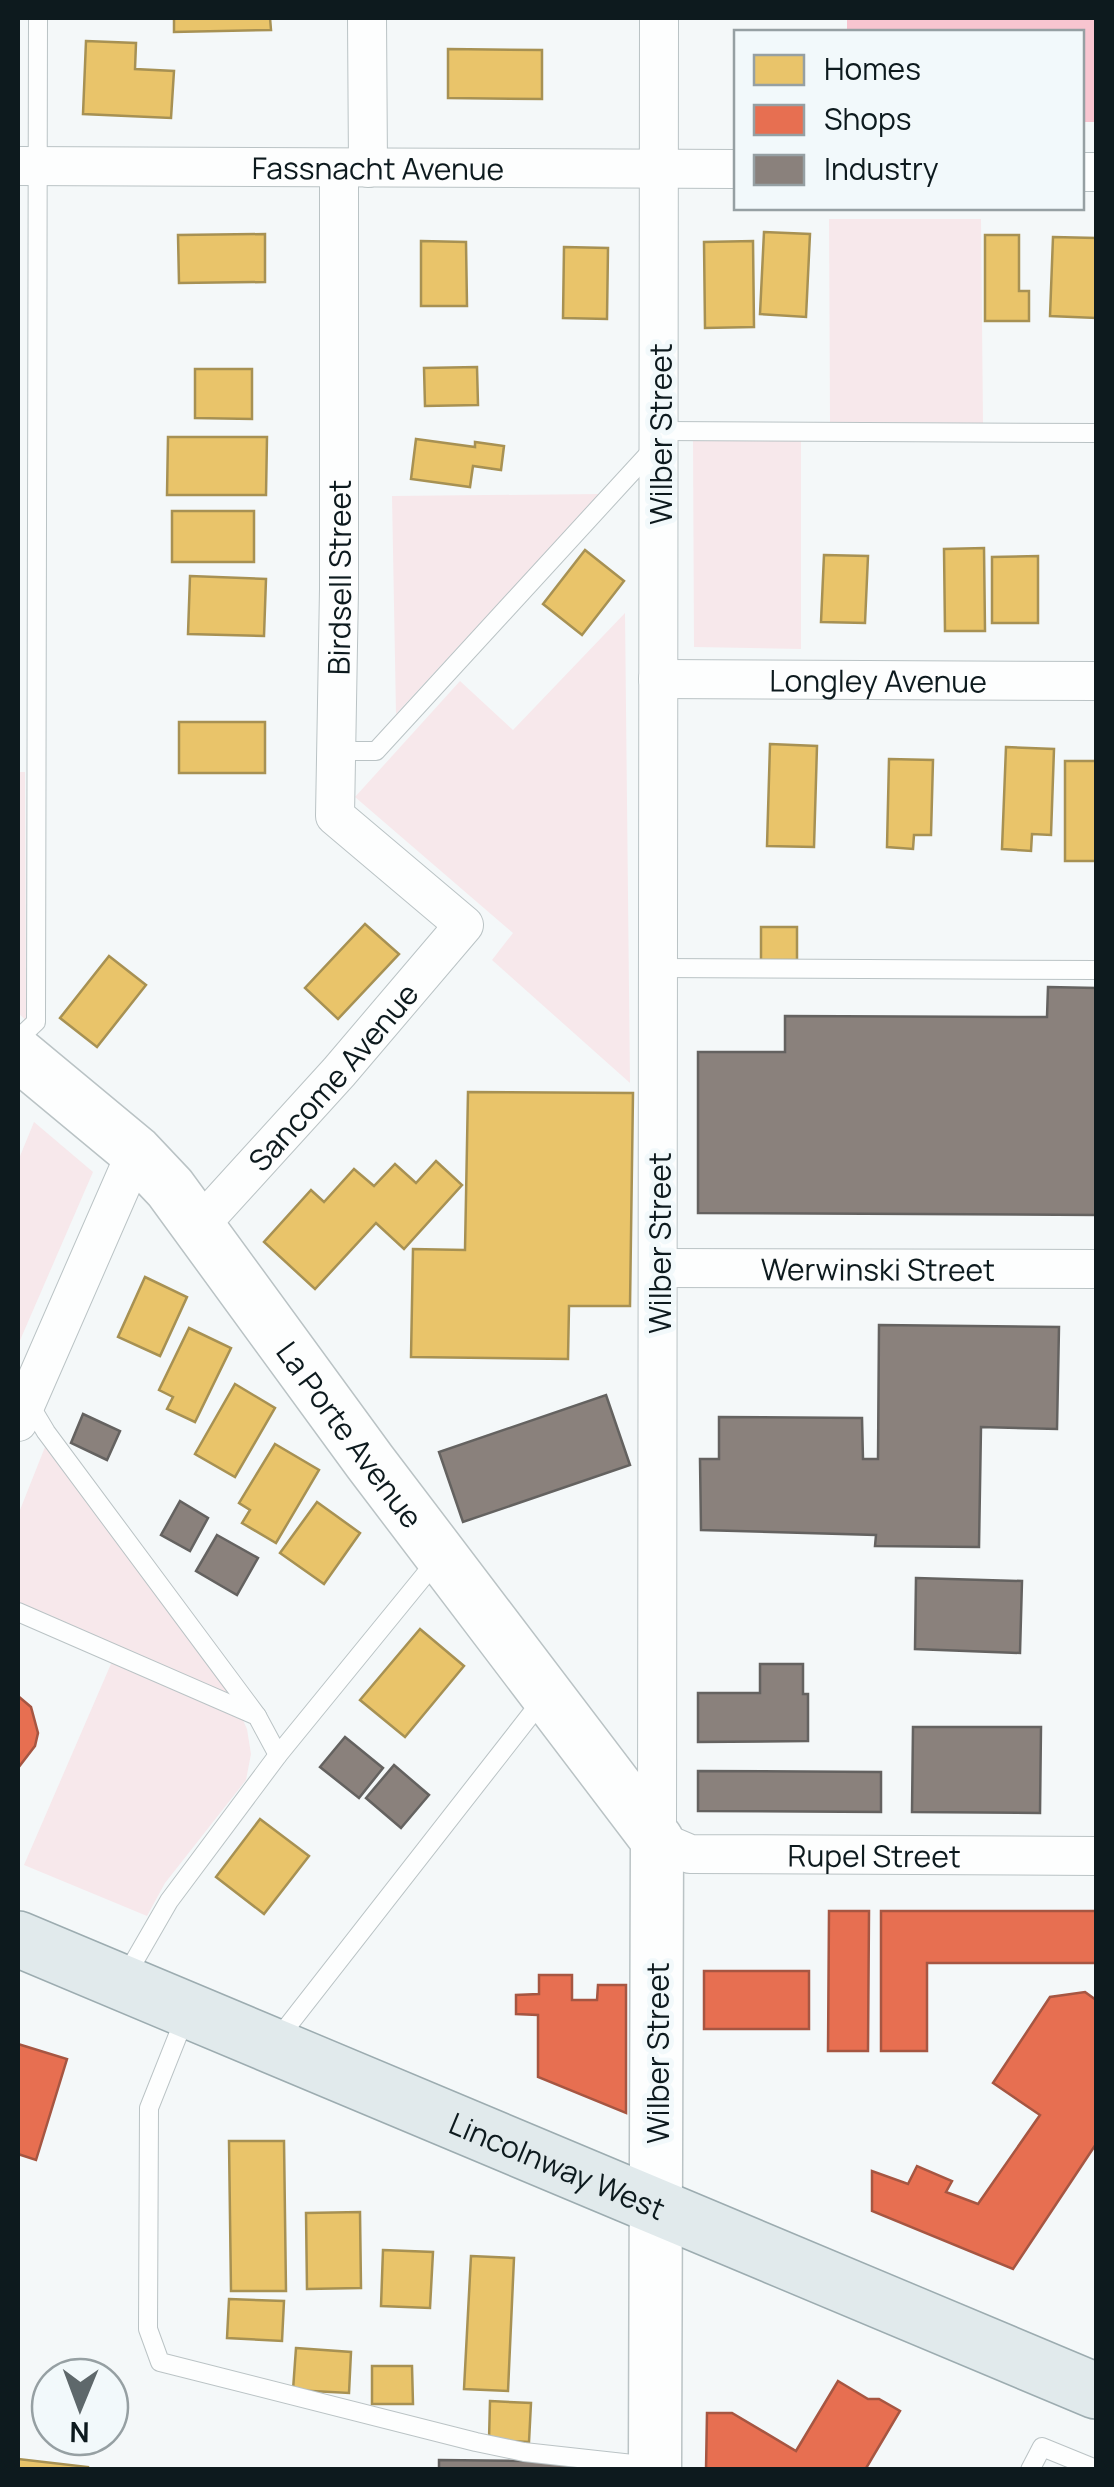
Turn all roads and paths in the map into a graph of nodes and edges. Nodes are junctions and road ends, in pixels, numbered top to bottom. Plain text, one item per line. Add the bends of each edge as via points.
1 (38, 18) edge
2 (368, 18) edge
3 (659, 18) edge
4 (27, 166) edge
5 (354, 168) junction
6 (659, 168) junction
7 (734, 169) edge
8 (1096, 433) edge
9 (660, 436) junction
10 (658, 679) junction
11 (1096, 681) edge
12 (336, 750) junction
13 (464, 925) joint
14 (659, 968) junction
15 (1096, 970) edge
16 (18, 1039) edge
17 (18, 1054) edge
18 (136, 1152) junction
19 (198, 1227) junction
20 (660, 1268) junction
21 (1096, 1269) edge
22 (21, 1403) edge
23 (440, 1555) junction
24 (18, 1612) edge
25 (547, 1694) junction
26 (257, 1716) junction
27 (278, 1755) junction
28 (658, 1840) junction
29 (1096, 1856) edge
30 (18, 1938) edge
31 (122, 1982) junction
32 (188, 2010) junction
33 (273, 2045) junction
34 (658, 2207) junction
35 (1096, 2391) edge
36 (654, 2468) edge
37 (1096, 2469) edge
38 (1030, 2470) edge

1 - 4 lane
2 - 5 street, Birdsell Street
3 - 6 street, Wilber Street
4 - 5 street, Fassnacht Avenue
4 - 16 lane via 36,1022
5 - 6 street, Fassnacht Avenue
5 - 12 street, Birdsell Street
6 - 7 street, Fassnacht Avenue
6 - 9 street, Wilber Street
8 - 9 lane
9 - 10 street, Wilber Street
9 - 12 lane via 376,751
10 - 11 street, Longley Avenue
10 - 14 street, Wilber Street
12 - 13 street, Birdsell Street via 335,816
13 - 19 street, Sancome Avenue
14 - 15 lane
14 - 20 street, Wilber Street
17 - 18 street, La Porte Avenue
18 - 19 street, La Porte Avenue
18 - 22 street
19 - 23 street, La Porte Avenue
20 - 21 street, Werwinski Street
20 - 28 street, Wilber Street
22 - 26 lane
23 - 25 street, La Porte Avenue
23 - 27 lane
24 - 26 lane
25 - 28 street, La Porte Avenue
25 - 33 lane
26 - 27 lane
27 - 31 lane via 169,1901
28 - 29 street, Rupel Street via 690,1854
28 - 34 street, Wilber Street
30 - 31 main road, Lincolnway West
31 - 32 main road, Lincolnway West
32 - 33 main road, Lincolnway West
32 - 36 lane via 148,2108 148,2330 160,2362 476,2442
33 - 34 main road, Lincolnway West
34 - 35 main road, Lincolnway West
34 - 36 street, Wilber Street
37 - 38 lane via 1042,2447

